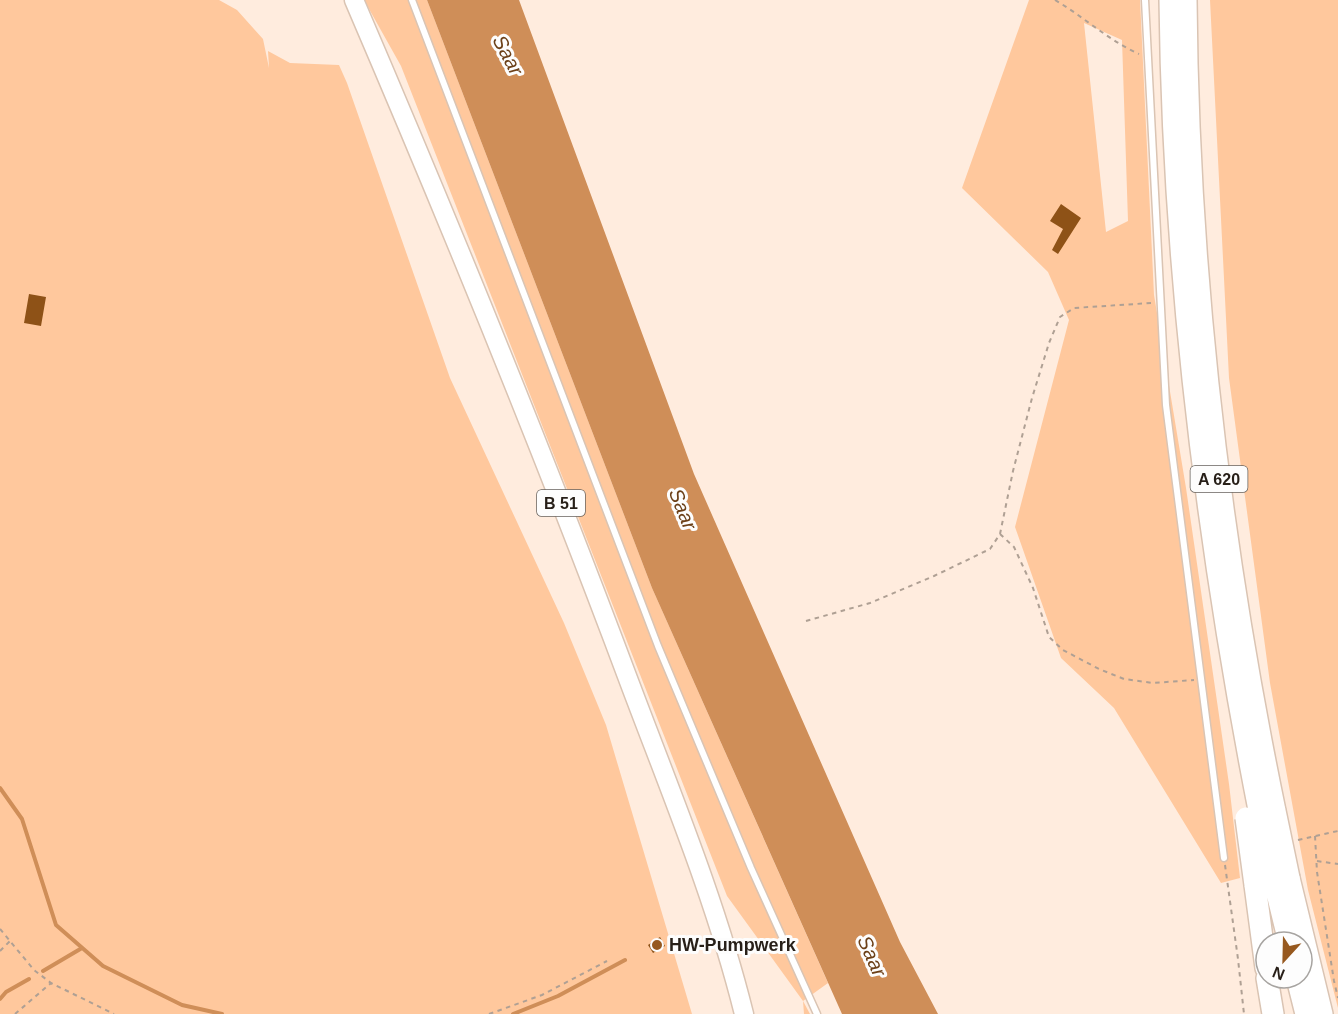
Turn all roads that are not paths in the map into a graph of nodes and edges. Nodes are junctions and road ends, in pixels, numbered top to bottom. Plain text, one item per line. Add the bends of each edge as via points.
1 (354, 0) edge
2 (412, 0) edge
3 (1145, 0) edge
4 (1170, 0) edge
5 (1186, 0) edge
6 (1260, 815) junction
7 (1224, 858) road end
8 (1273, 881) junction
9 (1269, 930) edge
10 (1286, 930) edge
11 (1270, 990) edge
12 (1300, 990) edge
13 (744, 1014) edge
14 (817, 1014) edge
15 (1273, 1014) edge
16 (1306, 1014) edge
17 (1322, 1014) edge

1 - 13 main road, B 51 via 592,583 693,851
2 - 14 lane via 658,646
3 - 7 lane via 1166,405
4 - 6 highway, A 620 via 1176,178 1190,351 1209,519
5 - 6 highway, A 620 via 1196,261 1211,417 1248,674
6 - 8 highway, A 620, bridge
8 - 9 highway
8 - 10 highway, A 620
8 - 17 highway, A 620
11 - 15 highway
12 - 16 highway

